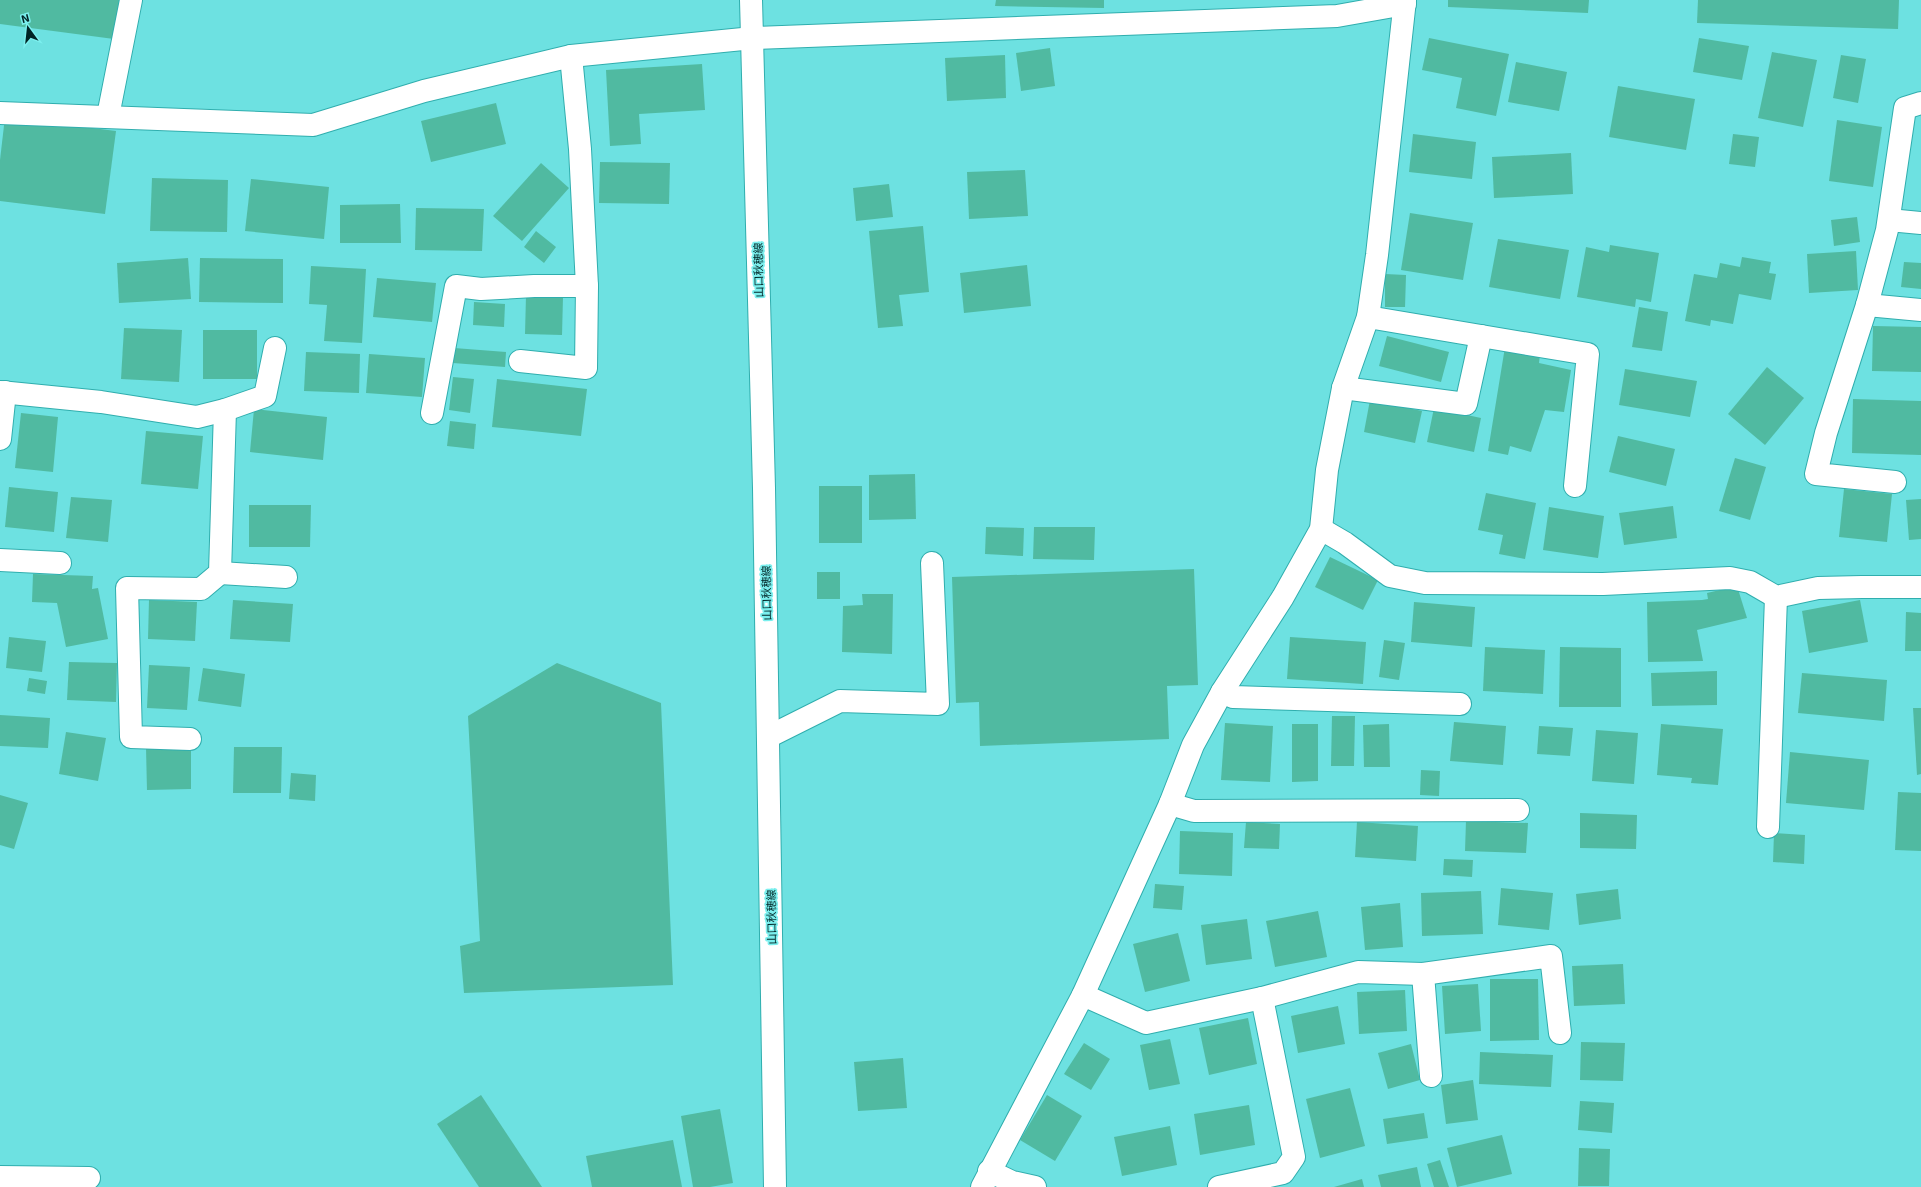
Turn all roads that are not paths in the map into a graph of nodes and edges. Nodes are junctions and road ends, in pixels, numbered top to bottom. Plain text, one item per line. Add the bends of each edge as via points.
1 (131, 0) edge
2 (751, 0) edge
3 (1405, 2) edge
4 (753, 38) junction
5 (571, 56) junction
6 (1921, 103) edge
7 (0, 112) edge
8 (108, 116) junction
9 (1889, 220) junction
10 (1921, 223) edge
11 (587, 286) junction
12 (1867, 305) junction
13 (1921, 310) edge
14 (1368, 317) junction
15 (1481, 336) junction
16 (275, 348) dead end
17 (520, 361) dead end
18 (1343, 388) junction
19 (2, 392) edge
20 (225, 410) junction
21 (432, 413) dead end
22 (0, 439) edge
23 (1895, 482) dead end
24 (1575, 486) dead end
25 (1321, 529) junction
26 (0, 560) edge
27 (60, 563) dead end
28 (932, 563) dead end
29 (220, 573) junction
30 (286, 577) dead end
31 (1921, 587) edge
32 (1776, 597) junction
33 (1222, 692) junction
34 (1460, 704) dead end
35 (768, 737) junction
36 (190, 739) dead end
37 (1170, 804) junction
38 (1518, 810) dead end
39 (1768, 827) dead end
40 (1422, 974) junction
41 (1083, 995) junction
42 (1262, 998) junction
43 (1560, 1033) dead end
44 (1431, 1076) dead end
45 (0, 1176) edge
46 (89, 1178) dead end
47 (986, 1179) edge
48 (775, 1187) edge
49 (1035, 1187) edge
50 (1219, 1187) edge

1 - 8 street
2 - 4 street, 山口秋穂線
3 - 4 street via 1337,16
3 - 14 street
4 - 5 street
4 - 35 street, 山口秋穂線
5 - 8 street via 424,91 313,125
5 - 11 street via 580,149
6 - 9 street via 1905,108
7 - 8 street
9 - 10 street
9 - 12 street
11 - 17 street via 586,368
11 - 21 street via 481,289 456,286
12 - 13 street
12 - 23 street via 1826,433 1816,474
14 - 15 street
14 - 18 street
15 - 18 street via 1466,404
15 - 24 street via 1588,354
16 - 20 street via 265,396
18 - 25 street via 1327,470
19 - 20 street via 101,402 197,417
19 - 22 street
20 - 29 street
25 - 32 street via 1390,576 1425,583 1603,584 1730,578 1750,582
25 - 33 street via 1283,597
26 - 27 street
28 - 35 street via 938,704 840,701
29 - 30 street
29 - 36 street via 201,589 127,588 131,737
31 - 32 street via 1818,588
32 - 39 street
33 - 34 street via 1233,697
33 - 37 street via 1193,745
35 - 48 street, 山口秋穂線
37 - 38 street via 1194,811
37 - 41 street
40 - 42 street via 1358,972
40 - 43 street via 1550,956
40 - 44 street
41 - 42 street via 1146,1023
41 - 47 street
42 - 50 street via 1294,1157 1283,1173
45 - 46 street
47 - 49 street

